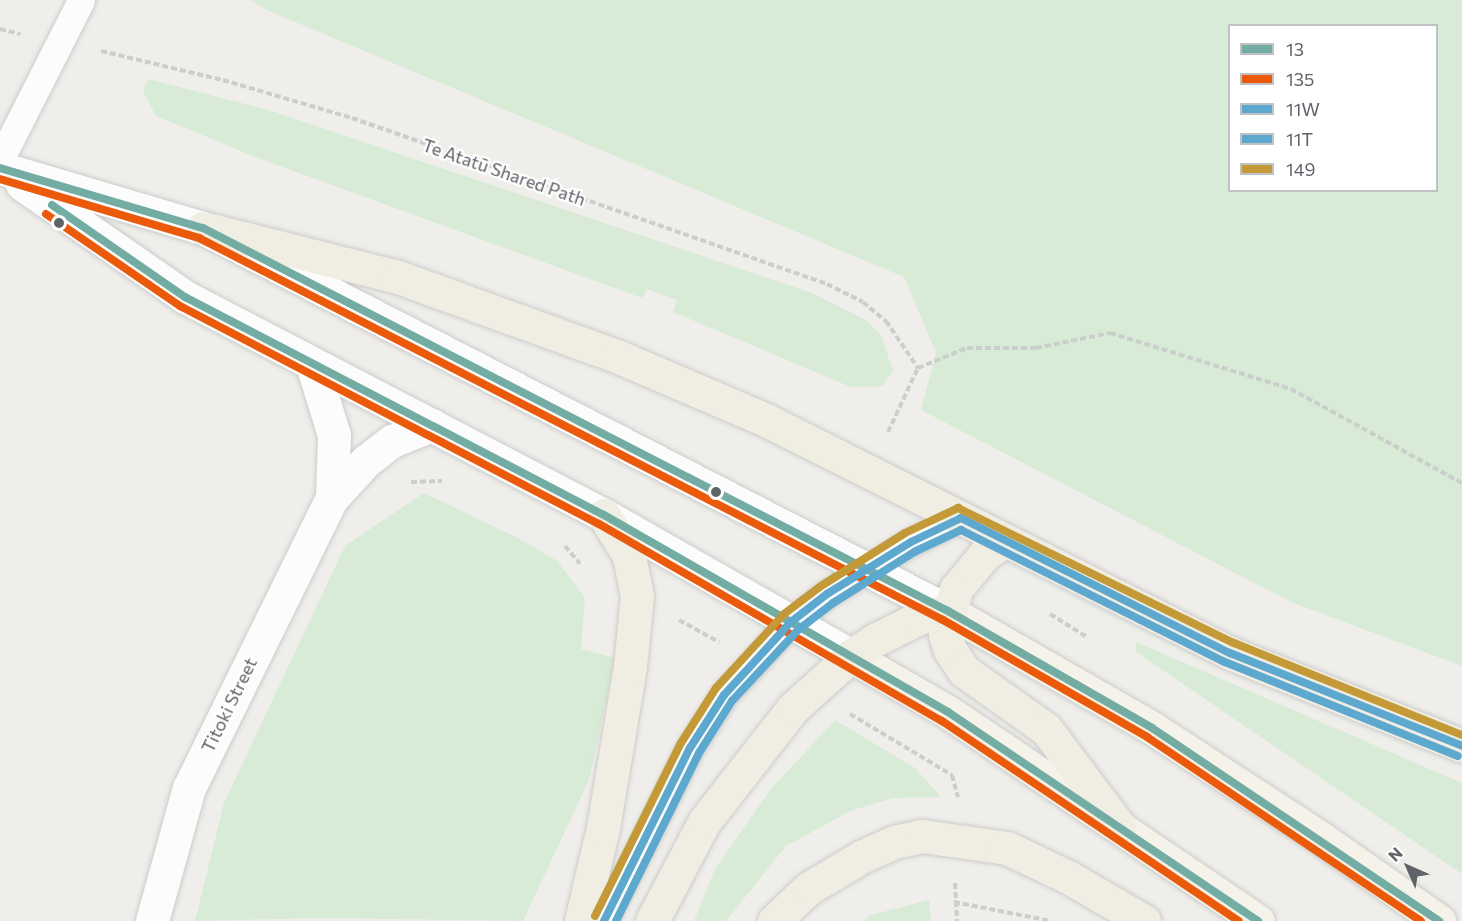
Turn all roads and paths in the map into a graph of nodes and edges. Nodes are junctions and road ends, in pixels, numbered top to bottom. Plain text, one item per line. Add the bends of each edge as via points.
1 (81, 0) edge
2 (0, 28) edge
3 (58, 41) junction
4 (0, 160) edge
5 (0, 168) edge
6 (202, 228) junction
7 (312, 364) junction
8 (918, 368) junction
9 (894, 420) dead end
10 (432, 425) junction
11 (406, 482) dead end
12 (1462, 483) edge
13 (451, 486) dead end
14 (332, 498) junction
15 (604, 515) junction
16 (961, 518) junction
17 (556, 541) dead end
18 (1005, 541) junction
19 (865, 569) junction
20 (588, 573) dead end
21 (948, 611) junction
22 (673, 616) dead end
23 (791, 622) junction
24 (719, 642) dead end
25 (851, 656) junction
26 (841, 709) dead end
27 (1462, 746) edge
28 (958, 793) dead end
29 (1119, 826) junction
30 (152, 921) edge
31 (581, 921) edge
32 (604, 921) edge
33 (652, 921) edge
34 (774, 921) edge
35 (957, 921) edge
36 (1051, 921) edge
37 (1144, 921) edge
38 (1258, 921) edge
39 (1439, 921) edge

1 - 3 lane
2 - 3 path, Te Atatū Shared Path
3 - 4 lane
3 - 8 path, Te Atatū Shared Path via 223,80 352,118 827,284 863,302 886,321
5 - 6 main road
5 - 7 main road via 185,297
6 - 16 highway via 398,277 620,357 766,420
6 - 19 main road
7 - 10 main road
7 - 14 main road, Titoki Street via 334,435
8 - 9 path
8 - 12 path via 967,348 1054,346 1110,333 1291,389
10 - 14 main road, Titoki Street via 392,441 366,461
10 - 15 main road
11 - 13 path via 442,481
14 - 30 main road, Titoki Street via 189,788
15 - 23 main road
15 - 31 highway via 628,556 637,596 630,666 605,817
16 - 18 highway
16 - 19 lane
17 - 20 path
18 - 21 highway via 966,572
18 - 27 highway via 1230,652
19 - 21 main road
19 - 23 lane
21 - 25 highway via 897,627
21 - 29 highway via 945,635 964,671 1046,729
21 - 39 main road via 1152,728 1322,838
22 - 24 path
23 - 25 main road
23 - 32 lane via 724,695 690,748
25 - 29 main road via 948,712
25 - 33 highway via 794,708 741,771 704,822
26 - 28 path via 952,775
29 - 38 main road
34 - 37 highway via 809,888 863,856 894,842 922,836 1007,848 1068,877
35 - 36 path via 954,902

